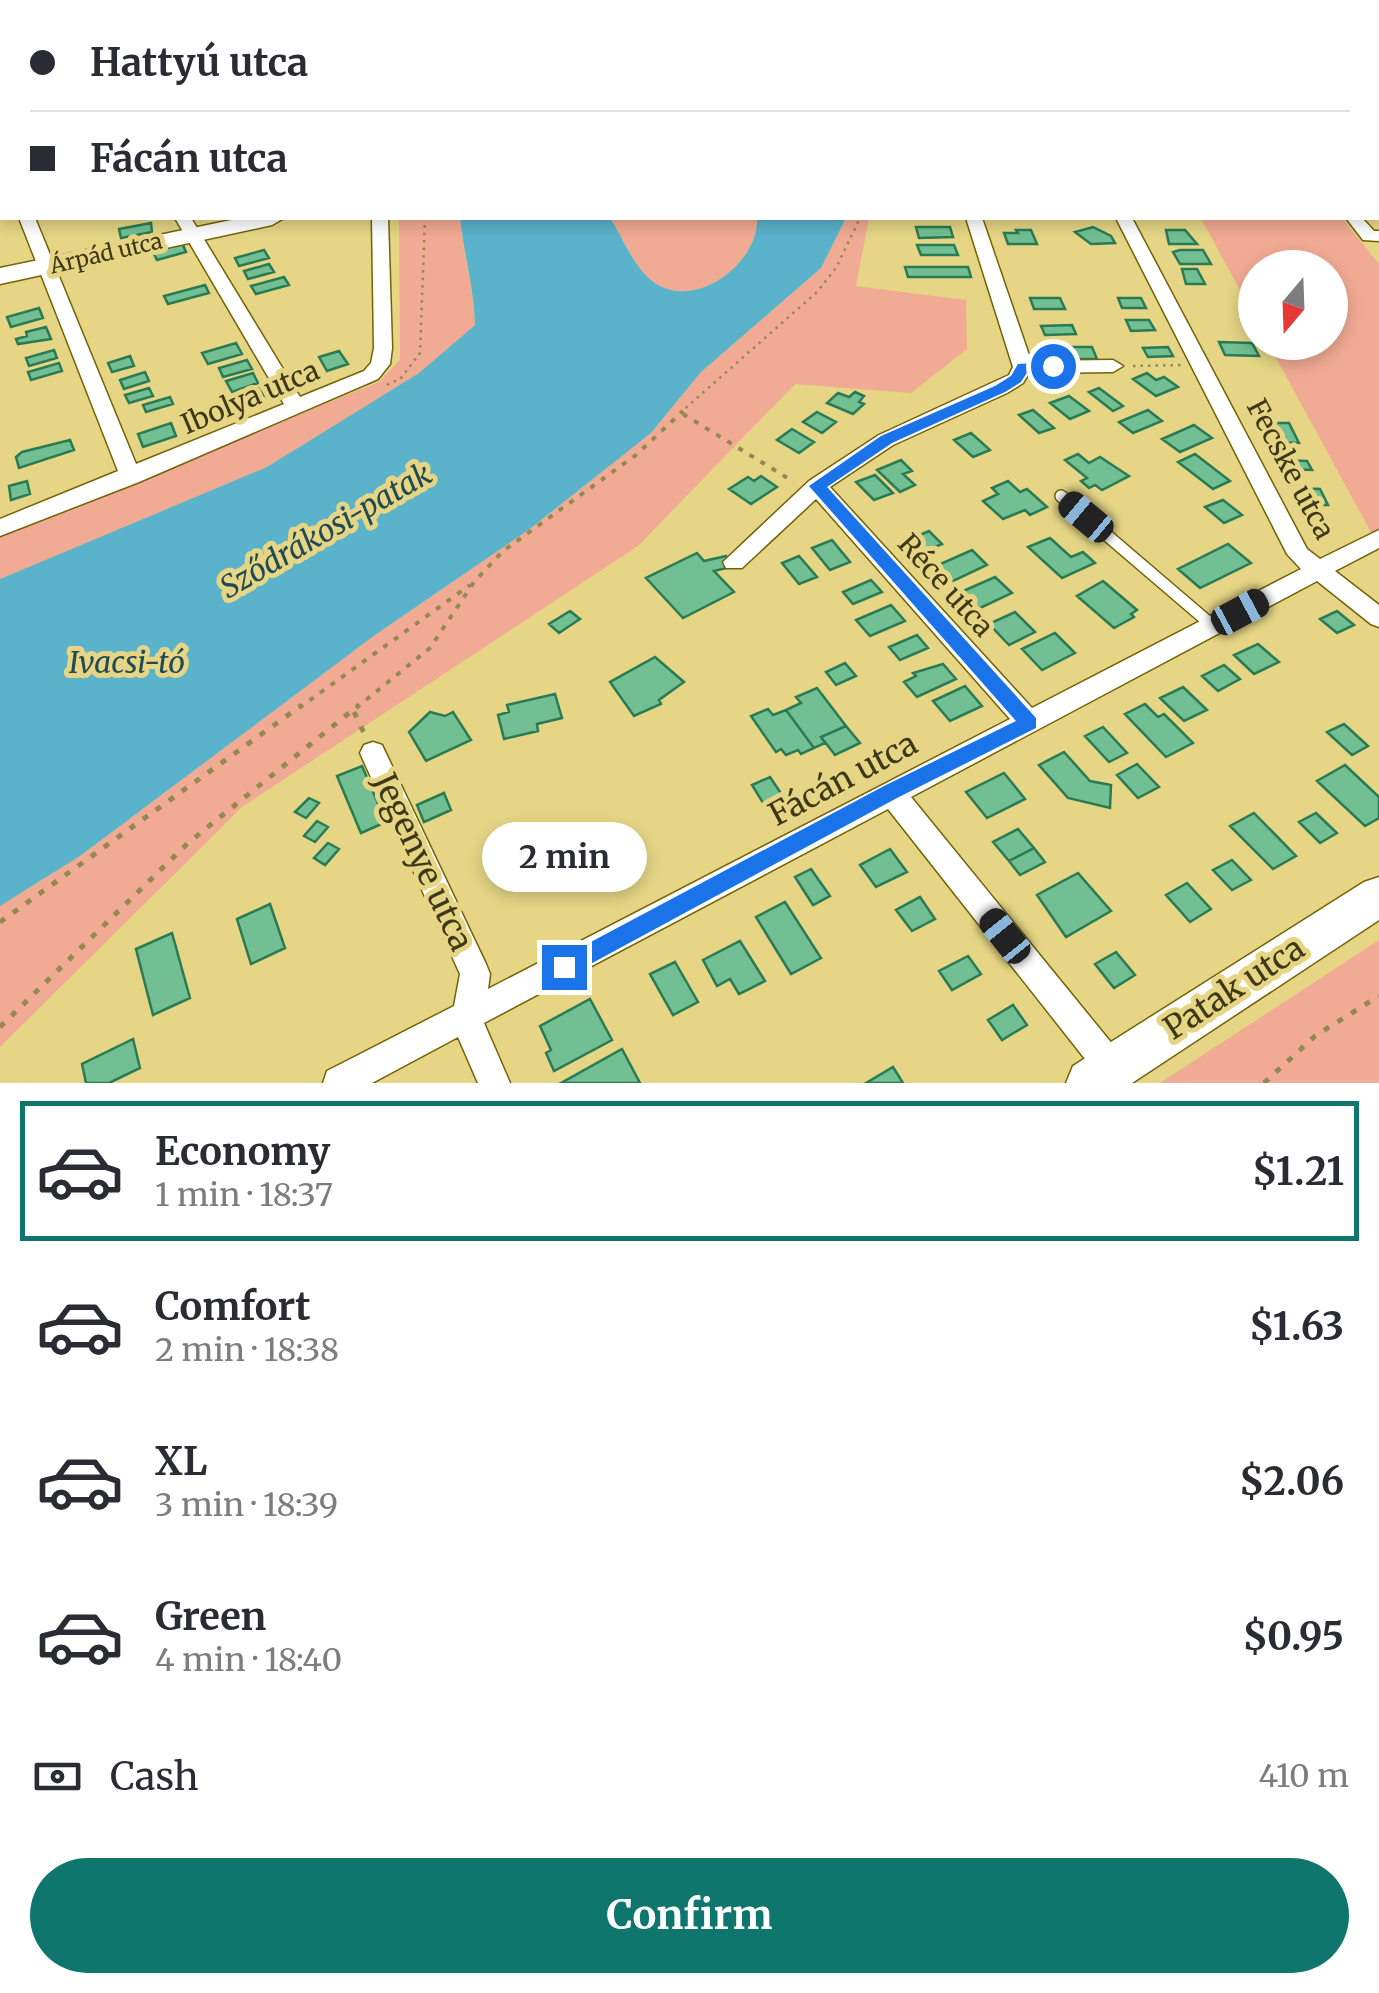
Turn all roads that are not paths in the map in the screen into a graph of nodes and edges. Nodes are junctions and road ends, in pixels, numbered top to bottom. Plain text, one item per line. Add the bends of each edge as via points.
1 (28, 220) edge
2 (251, 220) edge
3 (380, 220) edge
4 (975, 220) edge
5 (1125, 220) edge
6 (1356, 220) edge
7 (188, 226) edge
8 (1376, 241) edge
9 (46, 267) junction
10 (0, 276) edge
11 (1113, 366) road end
12 (1023, 367) junction
13 (296, 407) junction
14 (131, 477) junction
15 (814, 489) junction
16 (1061, 496) dead end
17 (0, 528) edge
18 (1379, 538) edge
19 (734, 562) dead end
20 (1316, 571) junction
21 (1379, 618) edge
22 (1213, 626) junction
23 (1030, 723) junction
24 (373, 753) road end
25 (890, 792) junction
26 (1379, 896) edge
27 (467, 1020) junction
28 (1100, 1075) edge
29 (340, 1083) edge
30 (494, 1083) edge

1 - 9 street
2 - 7 street, Árpád utca
3 - 13 street, Ibolya utca via 380,364 371,375
4 - 12 street
5 - 20 street, Fecske utca via 1298,554
6 - 8 street
7 - 9 street, Árpád utca
7 - 13 street
9 - 10 street, Árpád utca
9 - 14 street
11 - 12 street
12 - 15 street via 1000,389 886,440
13 - 14 street, Ibolya utca
14 - 17 street, Ibolya utca
15 - 19 street
15 - 23 street, Réce utca
16 - 22 lane
18 - 20 street, Fácán utca
20 - 21 street, Fecske utca
20 - 22 street, Fácán utca
22 - 23 street, Fácán utca
23 - 25 street, Fácán utca
24 - 27 street, Jegenye utca via 475,974
25 - 27 street, Fácán utca
25 - 28 street
26 - 28 street, Patak utca
27 - 29 street, Fácán utca
27 - 30 street

